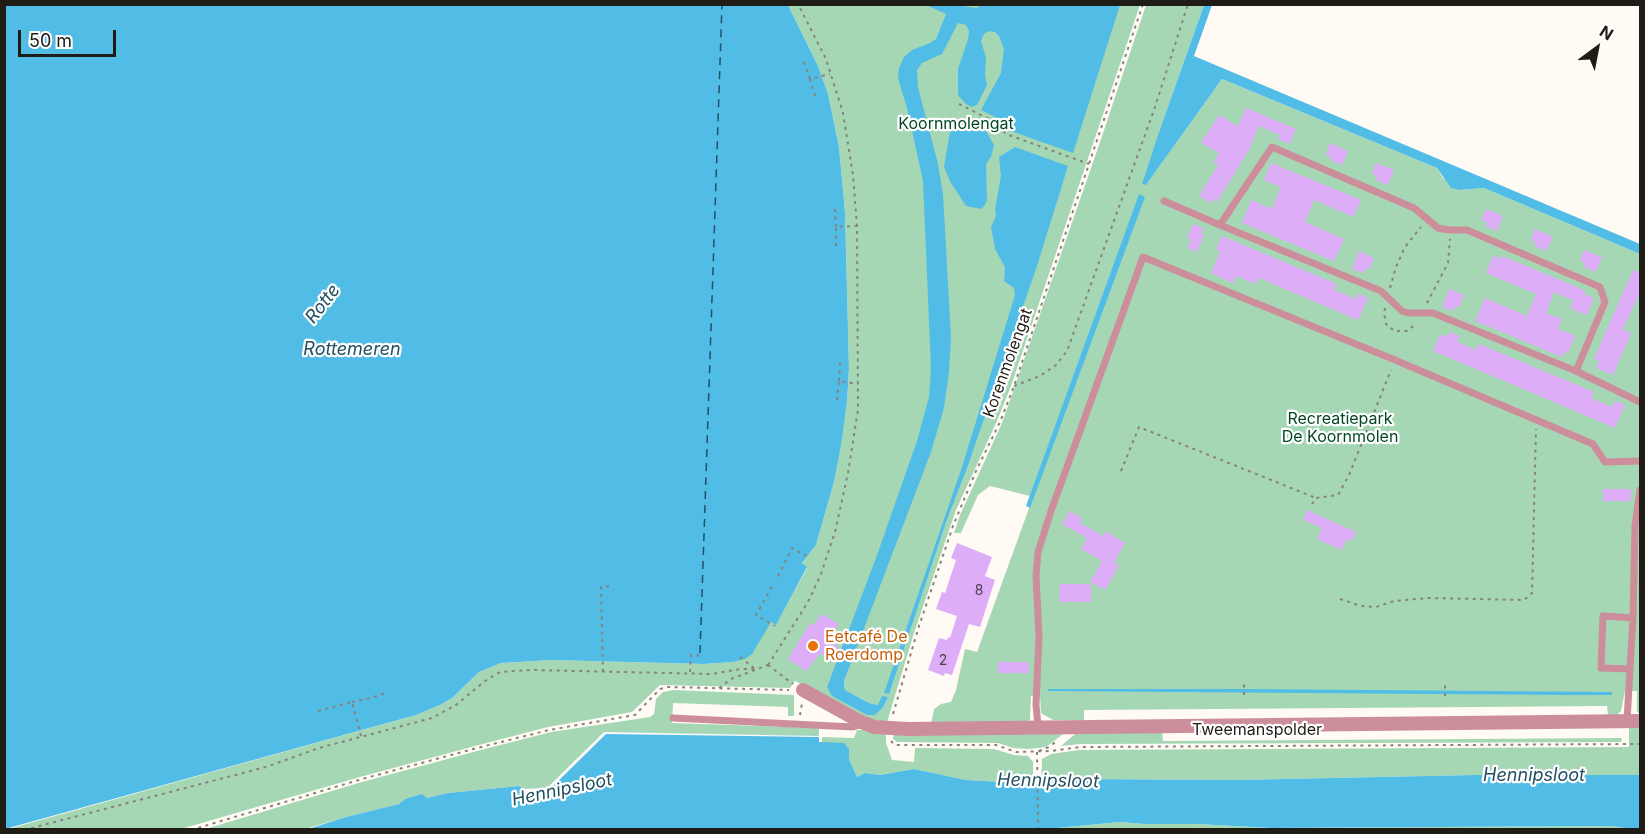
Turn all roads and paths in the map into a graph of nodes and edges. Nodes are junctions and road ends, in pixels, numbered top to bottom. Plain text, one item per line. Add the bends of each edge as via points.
1 (798, 4) edge
2 (1143, 4) edge
3 (1188, 4) edge
4 (804, 62) dead end
5 (830, 74) junction
6 (810, 79) junction
7 (815, 96) dead end
8 (959, 104) dead end
9 (1089, 164) junction
10 (1164, 201) dead end
11 (835, 209) dead end
12 (1427, 221) junction
13 (1220, 225) junction
14 (857, 226) junction
15 (836, 227) junction
16 (1449, 231) junction
17 (836, 246) dead end
18 (1388, 296) junction
19 (1423, 311) junction
20 (1395, 360) junction
21 (840, 362) dead end
22 (1576, 371) junction
23 (839, 381) junction
24 (858, 384) junction
25 (1014, 386) junction
26 (837, 400) dead end
27 (1641, 402) edge
28 (1536, 421) junction
29 (1641, 461) edge
30 (1121, 471) dead end
31 (1641, 490) edge
32 (1316, 498) junction
33 (1312, 504) dead end
34 (808, 557) dead end
35 (777, 576) dead end
36 (611, 586) dead end
37 (772, 586) dead end
38 (1340, 599) dead end
39 (1633, 618) junction
40 (775, 626) dead end
41 (700, 653) dead end
42 (740, 657) dead end
43 (768, 664) junction
44 (755, 669) junction
45 (1630, 669) junction
46 (603, 672) junction
47 (690, 673) junction
48 (1244, 684) dead end
49 (1445, 685) dead end
50 (719, 688) junction
51 (803, 690) junction
52 (388, 692) dead end
53 (1244, 695) dead end
54 (1445, 696) dead end
55 (352, 702) junction
56 (318, 711) dead end
57 (672, 718) dead end
58 (1634, 721) edge
59 (866, 723) junction
60 (1038, 726) junction
61 (892, 727) junction
62 (361, 736) junction
63 (1641, 744) edge
64 (1037, 752) junction
65 (24, 830) edge
66 (192, 830) edge
67 (1038, 830) edge

1 - 5 path
2 - 9 path, Korenmolengat
3 - 25 path via 1067,351 1040,376
4 - 6 path
5 - 6 path
5 - 14 path via 845,124
6 - 7 path
8 - 9 path via 993,121 1006,134
9 - 25 path, Korenmolengat
10 - 13 lane
11 - 15 path
12 - 13 lane via 1414,208 1272,147
12 - 16 lane
12 - 18 path via 1405,247
13 - 18 lane
14 - 15 path
14 - 24 path
15 - 17 path
16 - 19 path via 1448,263
16 - 22 lane via 1467,230 1600,287 1605,302
18 - 19 lane via 1402,311
18 - 19 path via 1384,320 1394,331 1408,331
19 - 22 lane
20 - 28 lane
20 - 32 path via 1338,495
20 - 60 lane via 1143,257 1038,552
21 - 23 path
22 - 27 lane
23 - 24 path
23 - 26 path
24 - 43 path via 855,431 835,532 808,602
25 - 61 path, Korenmolengat via 957,514 894,707
28 - 29 lane via 1593,444 1605,462
28 - 38 path via 1532,593 1524,600 1428,598 1376,607
30 - 32 path via 1139,427
31 - 39 lane, Tweemanspolder via 1635,526
32 - 33 path
34 - 35 path via 792,548
36 - 46 path via 601,587
37 - 40 path via 756,615
39 - 45 lane, Tweemanspolder
39 - 45 lane via 1603,616 1602,668
41 - 47 path via 692,655
42 - 44 path
43 - 44 path
43 - 51 path
44 - 47 path
44 - 50 path
45 - 58 lane, Tweemanspolder
46 - 47 path
46 - 62 path via 500,672 432,718
48 - 53 path
49 - 54 path
50 - 51 path
50 - 66 path via 660,689 635,715 487,746
51 - 59 street, Tweemanspolder
52 - 55 path
55 - 56 path
55 - 62 path
57 - 59 lane via 853,727
58 - 60 street, Tweemanspolder
59 - 61 street, Tweemanspolder
60 - 61 street, Tweemanspolder
61 - 64 path, Tweemanspolder via 891,741 895,745 996,745 1016,752
62 - 65 path via 266,767
63 - 64 path, Tweemanspolder via 1093,747
64 - 67 path

